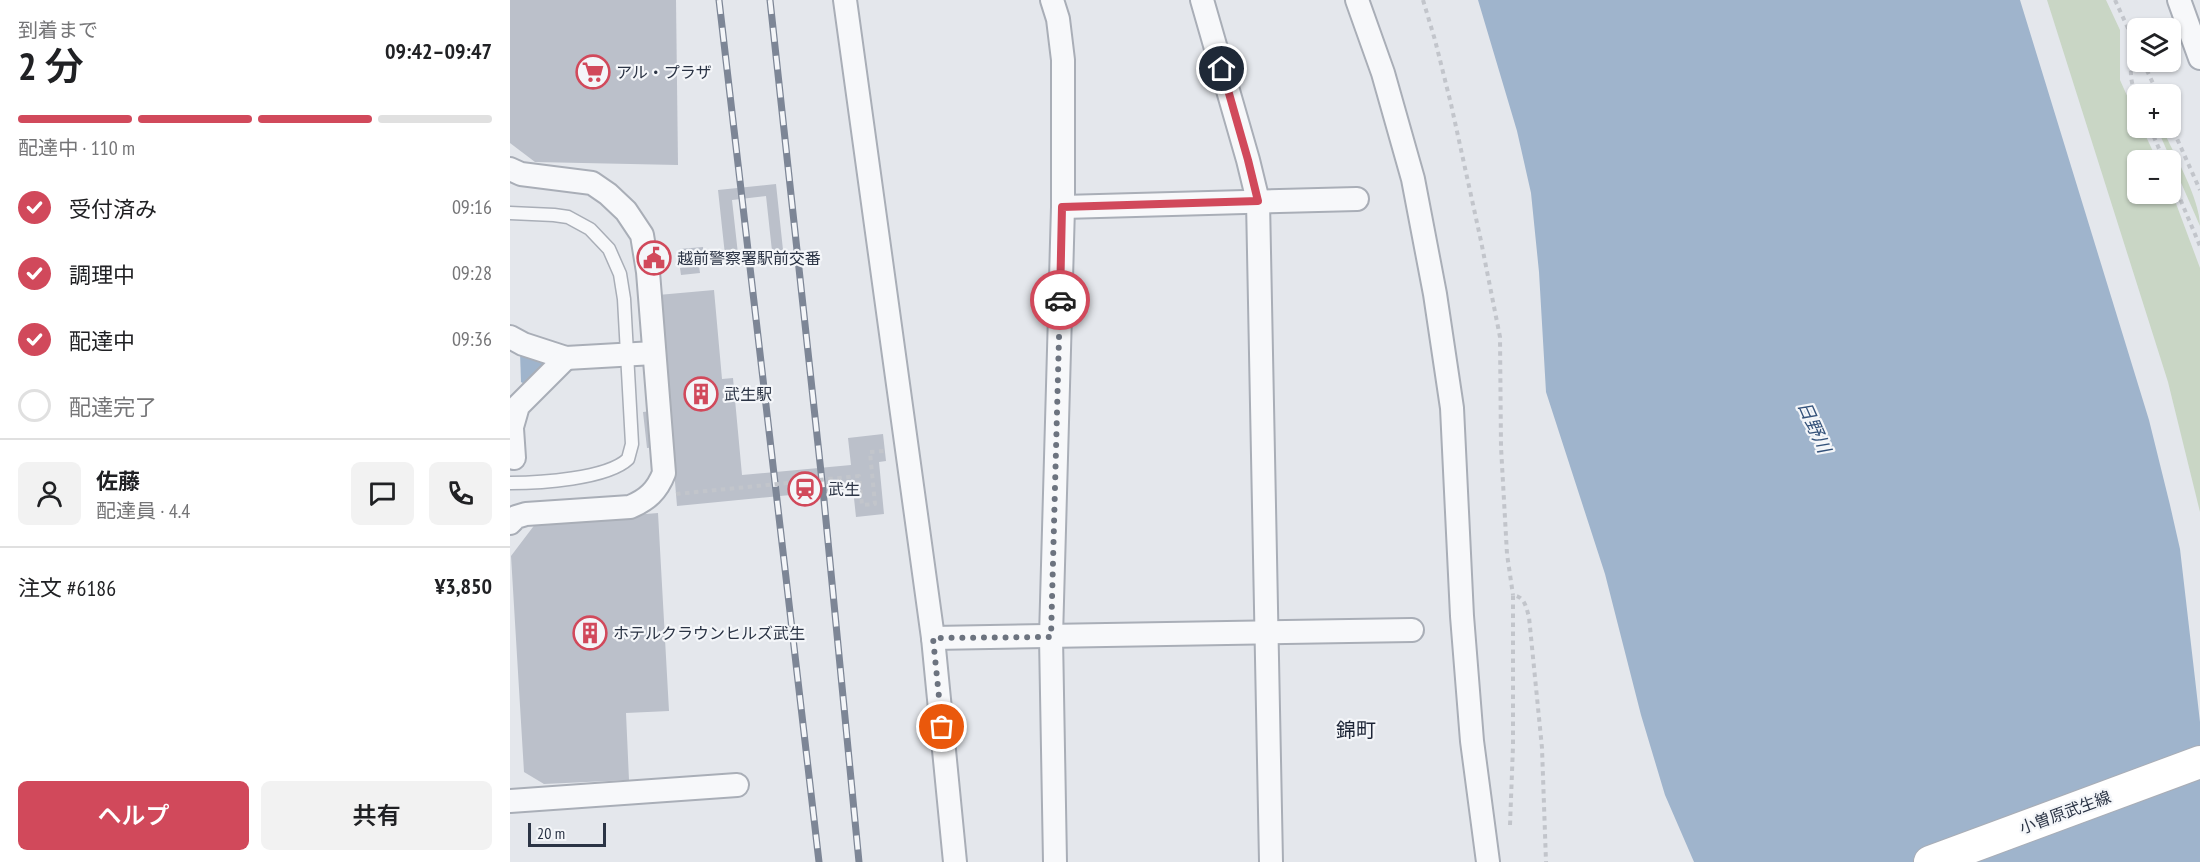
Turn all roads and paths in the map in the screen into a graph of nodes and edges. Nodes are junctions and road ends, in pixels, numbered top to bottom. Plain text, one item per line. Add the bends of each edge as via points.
1 (845, 0) edge
2 (1052, 0) edge
3 (1202, 0) edge
4 (1358, 0) edge
5 (1423, 0) edge
6 (2115, 0) edge
7 (2179, 0) edge
8 (2127, 26) edge
9 (2200, 58) edge
10 (2177, 138) edge
11 (510, 169) edge
12 (2200, 190) edge
13 (1357, 199) dead end
14 (1258, 201) junction
15 (2181, 201) edge
16 (1062, 207) junction
17 (510, 213) edge
18 (2200, 246) edge
19 (510, 337) edge
20 (654, 353) junction
21 (628, 354) junction
22 (566, 358) junction
23 (510, 400) edge
24 (512, 427) junction
25 (870, 452) dead end
26 (514, 458) dead end
27 (510, 483) edge
28 (652, 494) junction
29 (676, 494) joint
30 (510, 523) edge
31 (1513, 596) junction
32 (1412, 630) dead end
33 (1267, 633) junction
34 (1051, 637) junction
35 (933, 638) junction
36 (2200, 762) edge
37 (737, 785) dead end
38 (510, 801) edge
39 (1509, 829) dead end
40 (955, 862) edge
41 (1055, 862) edge
42 (1271, 862) edge
43 (1488, 862) edge
44 (1546, 862) edge
45 (1930, 862) edge

1 - 35 street
2 - 16 street via 1062,60
3 - 14 street
4 - 43 street via 1413,179 1435,294 1452,408 1462,616 1472,741
5 - 31 path via 1451,104 1500,337 1502,458
6 - 8 path
7 - 9 street
10 - 12 path
11 - 20 street via 521,174 592,183 631,217 642,235 646,255
13 - 14 street
14 - 16 street
14 - 33 street
15 - 18 path
16 - 34 street
17 - 21 lane via 568,218 603,240 620,274
19 - 22 street
20 - 21 street
20 - 28 street via 664,473
21 - 22 street
21 - 27 lane via 632,444 627,461 613,469 580,477
22 - 24 street via 518,406
23 - 24 street
24 - 26 street
25 - 29 path, bridge via 875,504 862,505 859,476
28 - 29 street
28 - 30 street via 630,507 526,514
31 - 39 path
31 - 44 path via 1523,601 1529,617 1542,748
32 - 33 street
33 - 34 street
33 - 42 street
34 - 35 street
34 - 41 street
35 - 40 street
36 - 45 main road, 小曽原武生線
37 - 38 street

